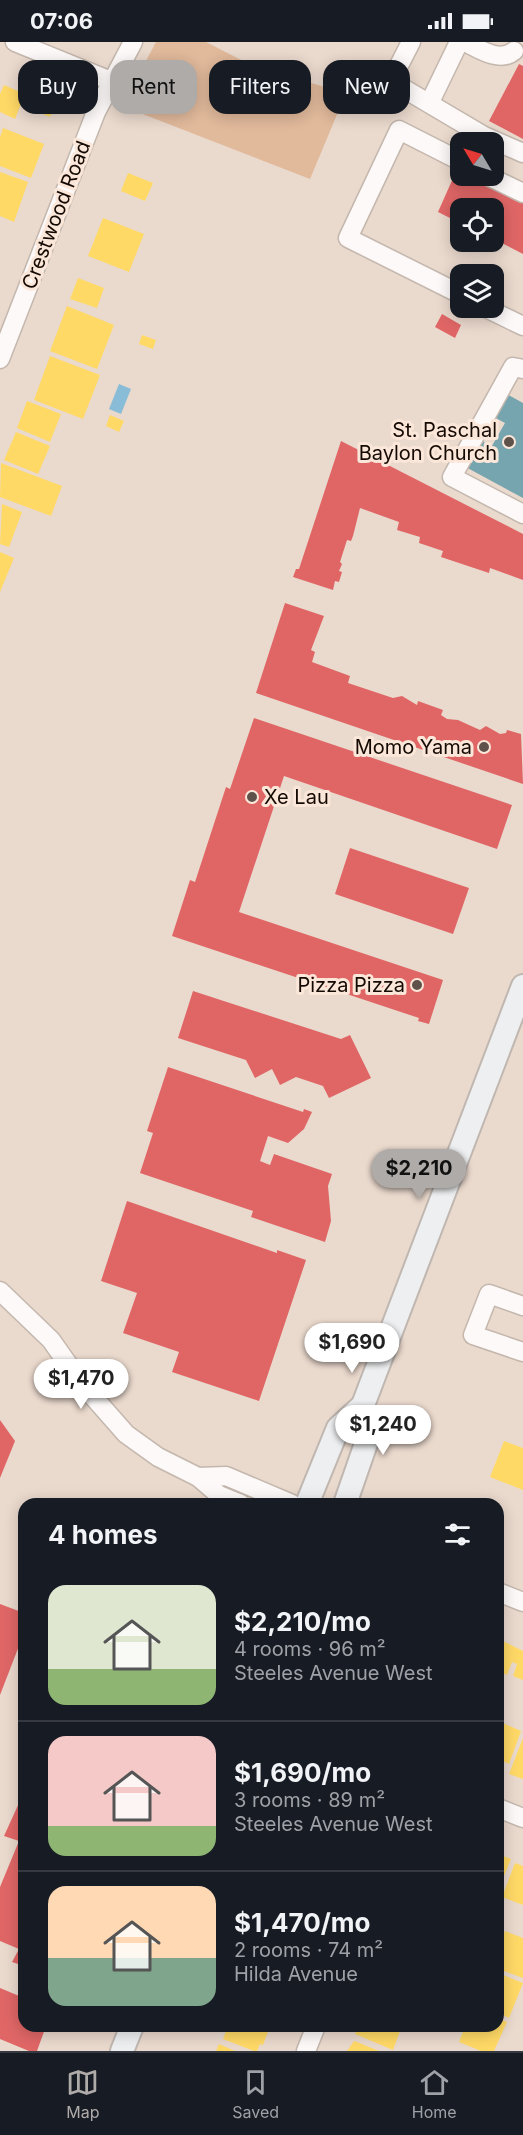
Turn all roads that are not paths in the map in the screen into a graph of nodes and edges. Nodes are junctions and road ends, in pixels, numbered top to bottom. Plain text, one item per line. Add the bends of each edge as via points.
1 (15, 42) edge
2 (133, 42) edge
3 (411, 42) edge
4 (459, 42) edge
5 (465, 42) edge
6 (519, 49) edge
7 (123, 60) edge
8 (110, 81) edge
9 (110, 84) edge
10 (430, 102) junction
11 (523, 153) edge
12 (450, 156) edge
13 (504, 184) edge
14 (523, 193) edge
15 (450, 289) edge
16 (504, 317) edge
17 (523, 326) edge
18 (0, 359) edge
19 (518, 368) edge
20 (523, 514) edge
21 (523, 986) edge
22 (520, 1011) edge
23 (0, 1291) edge
24 (523, 1306) edge
25 (523, 1352) edge
26 (363, 1405) junction
27 (198, 1477) junction
28 (226, 1498) edge
29 (278, 1498) edge
30 (309, 1498) edge
31 (347, 1498) edge
32 (504, 1594) edge
33 (523, 1602) edge
34 (504, 1810) edge
35 (523, 1818) edge
36 (130, 2032) edge
37 (314, 2032) edge
38 (122, 2051) edge
39 (306, 2051) edge

1 - 8 street
2 - 7 street, Crestwood Road
3 - 10 street via 391,81
4 - 10 street
5 - 6 street via 493,55 509,55
9 - 18 street, Crestwood Road
10 - 11 street via 484,136
12 - 15 street via 399,130 348,238
13 - 14 street
16 - 17 street
19 - 20 street via 452,477
21 - 22 main road
22 - 26 main road
23 - 27 street via 51,1340 82,1384 126,1434 158,1457
24 - 25 street via 489,1294 472,1335
26 - 30 main road via 338,1428
26 - 31 main road via 370,1432
27 - 28 street
27 - 29 street via 226,1476
32 - 33 street
34 - 35 street
36 - 38 main road
37 - 39 street

